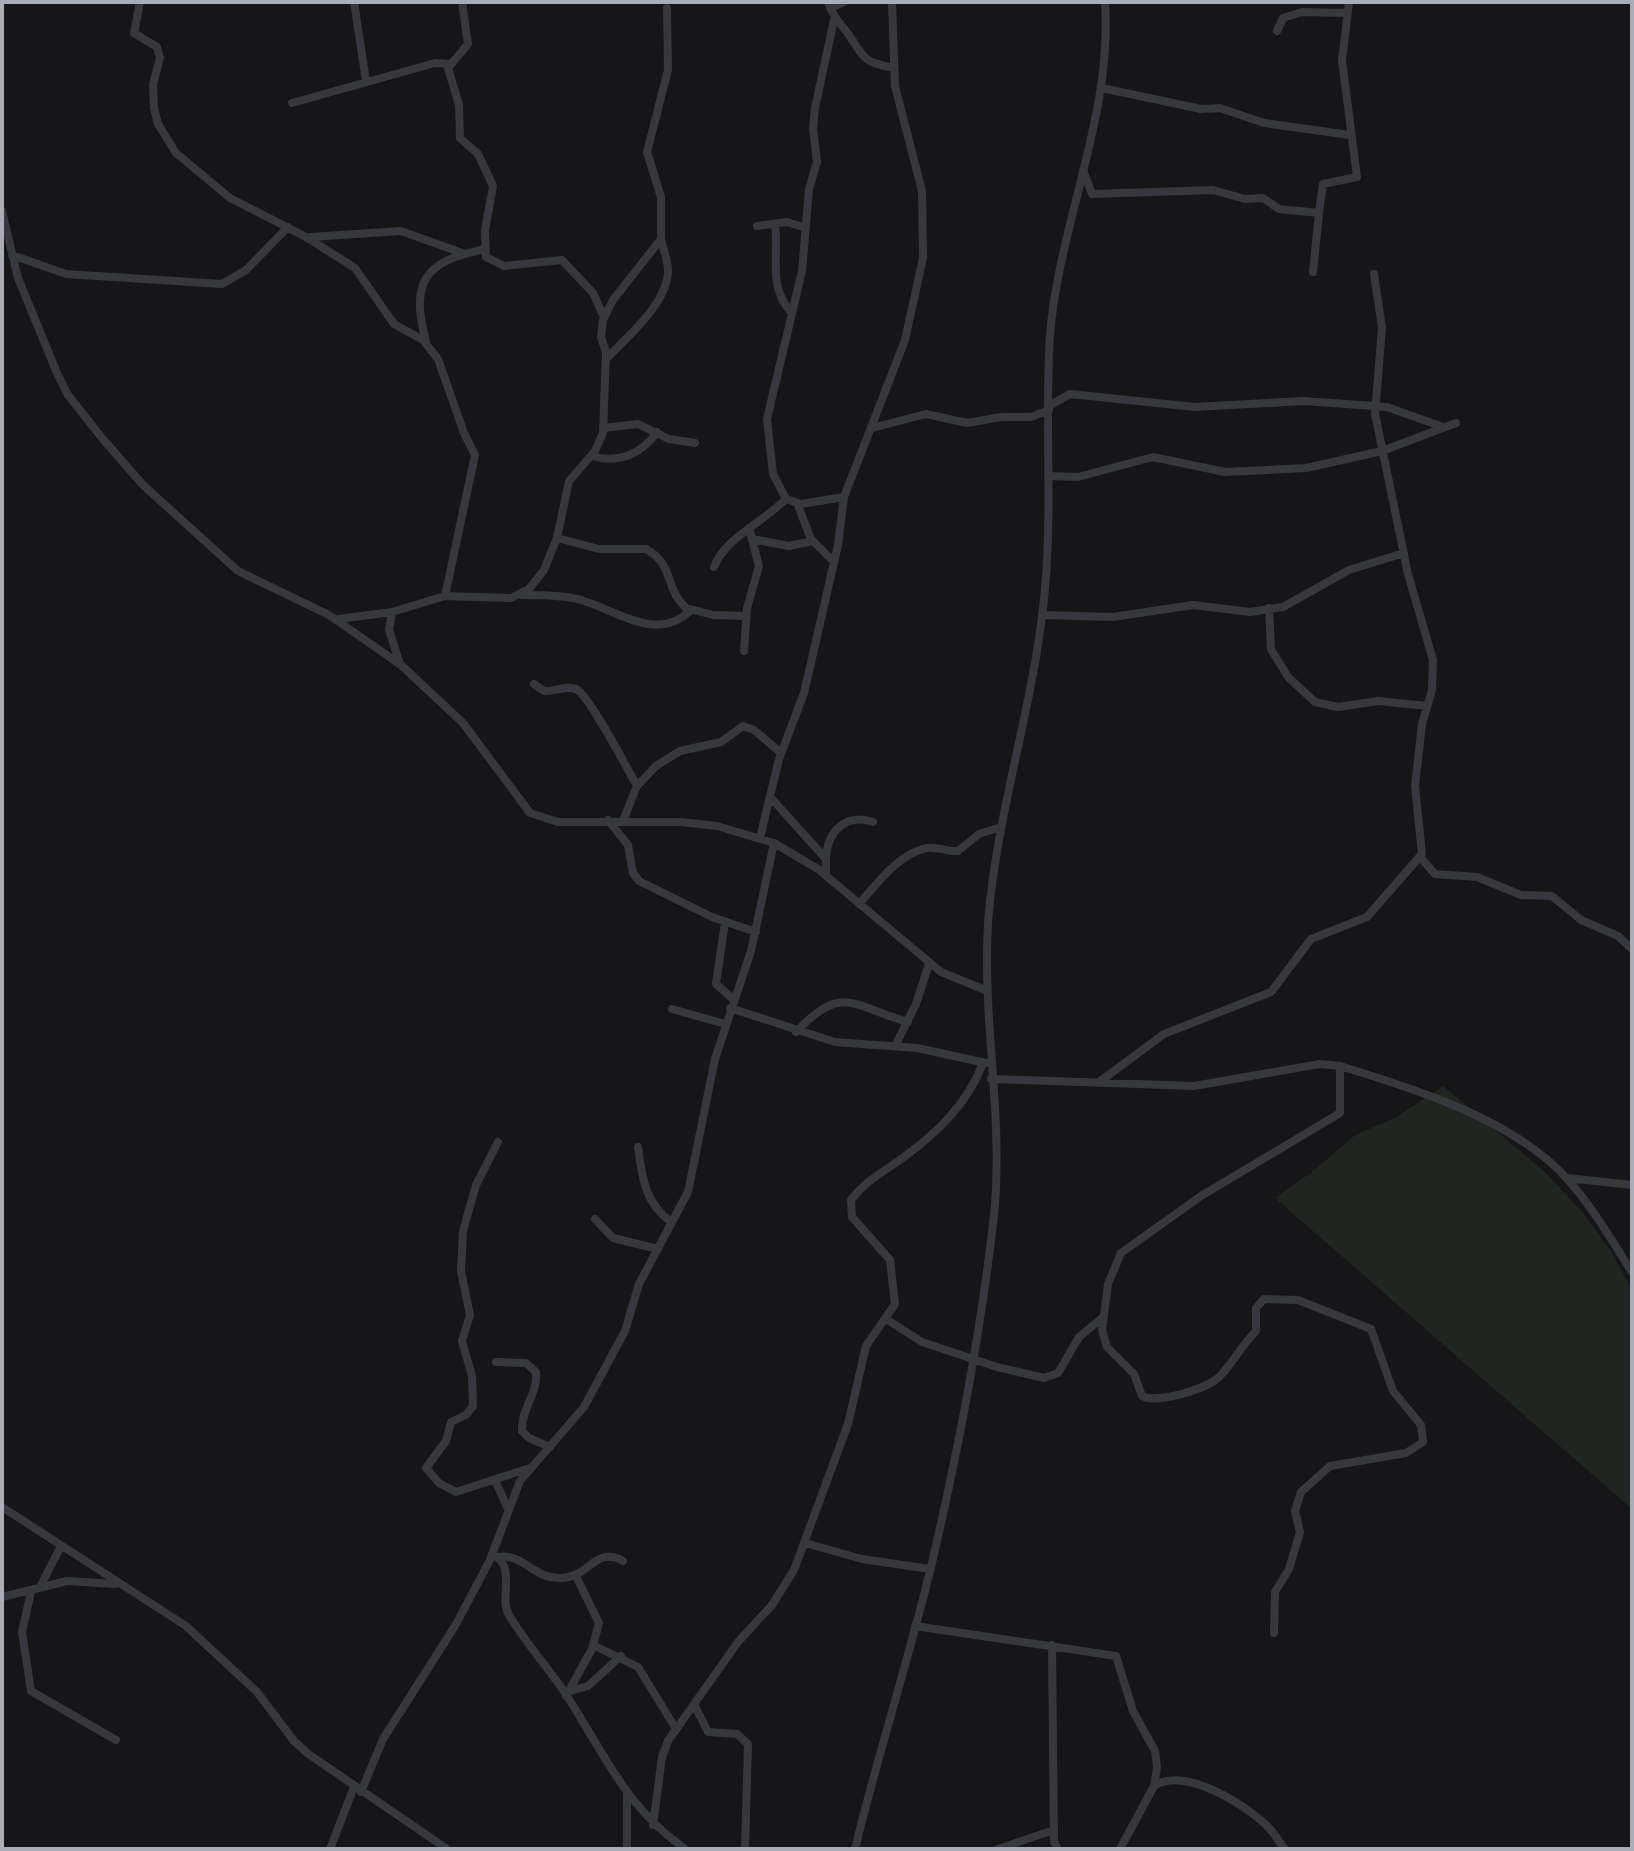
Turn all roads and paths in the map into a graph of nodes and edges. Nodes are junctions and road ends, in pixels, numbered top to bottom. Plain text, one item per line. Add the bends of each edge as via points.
1 (140, 2) edge
2 (354, 2) edge
3 (462, 2) edge
4 (844, 2) edge
5 (892, 2) edge
6 (1105, 2) edge
7 (1349, 2) edge
8 (829, 5) edge
9 (667, 8) dead end
10 (1347, 13) junction
11 (834, 20) junction
12 (1277, 31) dead end
13 (450, 64) junction
14 (894, 68) junction
15 (366, 81) junction
16 (1102, 88) junction
17 (292, 103) dead end
18 (1350, 135) junction
19 (1082, 165) junction
20 (2, 211) edge
21 (1319, 213) junction
22 (775, 224) junction
23 (757, 226) dead end
24 (288, 227) junction
25 (806, 228) junction
26 (306, 237) junction
27 (661, 239) junction
28 (484, 249) junction
29 (465, 254) junction
30 (12, 255) junction
31 (1313, 272) dead end
32 (1374, 274) dead end
33 (790, 311) junction
34 (604, 317) junction
35 (426, 343) junction
36 (606, 358) junction
37 (1374, 406) junction
38 (1049, 408) junction
39 (1456, 423) dead end
40 (1443, 427) junction
41 (604, 428) junction
42 (872, 428) junction
43 (657, 432) junction
44 (695, 443) dead end
45 (1382, 451) junction
46 (592, 456) junction
47 (1048, 476) junction
48 (844, 497) junction
49 (786, 499) junction
50 (797, 503) junction
51 (751, 535) junction
52 (557, 538) junction
53 (812, 541) junction
54 (1404, 553) junction
55 (834, 562) junction
56 (714, 567) dead end
57 (520, 595) junction
58 (445, 596) junction
59 (1269, 608) junction
60 (691, 610) junction
61 (392, 612) junction
62 (1042, 615) junction
63 (746, 616) junction
64 (337, 619) junction
65 (744, 651) dead end
66 (401, 665) junction
67 (534, 684) dead end
68 (1427, 706) junction
69 (781, 753) junction
70 (637, 786) junction
71 (770, 798) junction
72 (608, 820) junction
73 (623, 821) junction
74 (873, 822) dead end
75 (1001, 827) junction
76 (760, 838) junction
77 (774, 843) junction
78 (1420, 857) junction
79 (826, 859) junction
80 (826, 875) junction
81 (859, 904) junction
82 (725, 922) junction
83 (756, 932) junction
84 (1632, 949) edge
85 (929, 964) junction
86 (985, 990) junction
87 (732, 1004) junction
88 (672, 1009) dead end
89 (908, 1022) junction
90 (725, 1024) junction
91 (796, 1032) junction
92 (895, 1046) junction
93 (987, 1063) junction
94 (1340, 1066) junction
95 (991, 1079) junction
96 (1099, 1082) junction
97 (498, 1142) dead end
98 (638, 1147) dead end
99 (1567, 1178) junction
100 (1632, 1185) edge
101 (595, 1219) dead end
102 (671, 1222) junction
103 (658, 1249) junction
104 (1632, 1272) edge
105 (1102, 1318) junction
106 (886, 1319) junction
107 (1090, 1328) junction
108 (1102, 1330) junction
109 (973, 1357) junction
110 (496, 1362) dead end
111 (550, 1447) junction
112 (531, 1468) junction
113 (495, 1480) junction
114 (2, 1507) edge
115 (507, 1508) junction
116 (805, 1543) junction
117 (61, 1546) junction
118 (495, 1556) junction
119 (623, 1561) dead end
120 (930, 1569) junction
121 (576, 1576) junction
122 (119, 1585) junction
123 (35, 1590) junction
124 (2, 1597) edge
125 (915, 1626) junction
126 (1274, 1633) dead end
127 (593, 1645) junction
128 (1052, 1645) junction
129 (621, 1656) junction
130 (568, 1694) junction
131 (695, 1706) junction
132 (676, 1729) junction
133 (116, 1740) dead end
134 (1154, 1786) junction
135 (357, 1790) junction
136 (627, 1794) junction
137 (653, 1825) junction
138 (1054, 1830) junction
139 (330, 1849) edge
140 (447, 1849) edge
141 (627, 1849) edge
142 (685, 1849) edge
143 (745, 1849) edge
144 (855, 1849) edge
145 (998, 1849) edge
146 (1058, 1849) edge
147 (1120, 1849) edge
148 (1285, 1849) edge

1 - 24 street via 134,33 157,47 154,108 176,153 217,189
2 - 15 street
3 - 13 street via 468,44
4 - 8 street
5 - 14 street
6 - 16 street
7 - 10 street
8 - 11 street
9 - 27 street via 668,70 647,152 661,197
10 - 12 street via 1297,12 1283,18
10 - 18 street via 1342,60
11 - 14 street via 863,59
11 - 25 street via 815,108 817,162
13 - 15 street
13 - 28 street via 460,138 478,154 493,186
14 - 42 street via 922,191 923,258 905,340
15 - 17 street
16 - 18 street via 1193,108 1222,108 1264,123
16 - 19 street
18 - 21 street via 1357,177 1323,184
19 - 21 street via 1092,194 1217,190 1245,199 1263,198 1279,209
19 - 38 street via 1058,262
20 - 30 street
21 - 31 street
22 - 23 street
22 - 25 street
22 - 33 street via 775,279
24 - 26 street
24 - 30 street via 246,270 222,284 66,274
25 - 33 street via 802,271
26 - 29 street via 401,231
26 - 35 street via 355,268 394,324
27 - 34 street
27 - 36 street via 668,268 664,288 646,316
28 - 29 street
28 - 34 street via 497,265 566,263 593,293
29 - 35 street via 442,263 424,282 418,311
30 - 64 street via 68,395 143,485 238,571
32 - 37 street via 1382,328
33 - 49 street via 767,419 773,474
34 - 36 street
35 - 58 street via 441,364 475,455
36 - 41 street
37 - 38 street via 1304,401 1195,407 1076,393
37 - 40 street via 1413,413
37 - 45 street
38 - 42 street via 1031,417 967,423 926,414
38 - 47 street
39 - 40 street
40 - 45 street
41 - 43 street via 629,423
41 - 46 street
42 - 48 street
43 - 44 street
43 - 46 street via 627,457
45 - 47 street via 1286,470 1225,472 1153,457 1087,475
45 - 54 street
46 - 52 street via 569,481
47 - 62 street
48 - 50 street
48 - 55 street
49 - 50 street
49 - 51 street
50 - 53 street
51 - 53 street via 789,546
51 - 56 street via 727,544
51 - 63 street via 759,566
52 - 57 street via 544,570
52 - 60 street via 599,549 651,551 667,567 676,596
53 - 55 street
54 - 59 street via 1368,562 1292,604
54 - 68 street via 1431,644
55 - 69 street via 798,715
57 - 58 street
57 - 60 street via 578,599 655,625 676,622
58 - 61 street
59 - 62 street via 1250,612 1193,605 1113,617
59 - 68 street via 1271,649 1288,677 1315,702 1338,707 1378,701
60 - 63 street
61 - 64 street
61 - 66 street via 389,630
62 - 75 street
63 - 65 street
64 - 66 street
66 - 72 street via 463,723 530,813 558,822
67 - 70 street via 548,692 571,688 582,694
68 - 78 street via 1415,786
69 - 70 street via 741,726 721,742 667,757
69 - 71 street
70 - 73 street
71 - 76 street
71 - 79 street
72 - 73 street
72 - 82 street via 628,845 639,881
73 - 76 street via 717,826
74 - 79 street via 844,822
75 - 81 street via 979,834 958,851 916,852
75 - 86 street
76 - 77 street
77 - 80 street
77 - 83 street
78 - 84 street via 1435,874 1477,877 1521,895 1552,896
78 - 96 street via 1367,917 1311,939 1271,992 1164,1034
79 - 80 street
80 - 81 street
81 - 85 street
82 - 83 street
82 - 87 street via 716,984
83 - 87 street
85 - 86 street
85 - 89 street
86 - 93 street
87 - 90 street
87 - 91 street
88 - 90 street
89 - 91 street via 849,1000 820,1009
89 - 92 street
90 - 102 street via 688,1192
91 - 92 street via 851,1045
92 - 93 street
93 - 95 street
93 - 106 street via 957,1109 851,1200 852,1217 882,1246 894,1270 895,1304
94 - 96 street via 1320,1064 1194,1086
94 - 99 street via 1484,1119
94 - 105 street via 1342,1110 1336,1118 1275,1150 1130,1245 1114,1267
95 - 96 street
95 - 109 street via 994,1211
97 - 113 street via 476,1185 463,1231 461,1271 470,1315 462,1341 472,1376 473,1406 451,1422 448,1437 426,1468 456,1492
98 - 102 street via 648,1197
99 - 100 street
99 - 104 street
101 - 103 street via 613,1238
102 - 103 street
103 - 111 street via 636,1289 625,1331 584,1407
105 - 107 street
105 - 108 street
106 - 109 street via 922,1342
106 - 116 street via 866,1346 848,1424
107 - 108 street
107 - 109 street via 1053,1376 1019,1373
108 - 126 street via 1107,1347 1134,1374 1139,1392 1154,1401 1222,1375 1256,1331 1256,1308 1264,1299 1298,1300 1371,1329 1393,1391 1421,1425 1423,1442 1406,1453 1330,1466 1301,1492 1295,1511 1300,1532 1289,1569 1275,1592
109 - 120 street
110 - 111 street via 526,1363 536,1372 522,1431
111 - 112 street
112 - 113 street
112 - 115 street
113 - 115 street
114 - 117 street
115 - 118 street
116 - 120 street via 862,1559
116 - 131 street via 772,1605 738,1642
117 - 122 street
117 - 123 street
118 - 121 street via 517,1558 546,1578
118 - 130 street via 507,1584 507,1613
118 - 135 street
119 - 121 street via 601,1556
120 - 125 street
121 - 127 street via 597,1611
122 - 123 street via 67,1581
122 - 135 street via 200,1638 269,1705 294,1741
123 - 124 street
123 - 133 street via 22,1632 31,1691
125 - 128 street
125 - 144 street
127 - 129 street
127 - 130 street
128 - 134 street via 1116,1656 1133,1711 1155,1751
128 - 138 street
129 - 130 street via 588,1686
129 - 132 street via 646,1677
130 - 136 street
131 - 132 street
131 - 143 street via 708,1732 737,1734 748,1744
132 - 137 street via 662,1757
134 - 147 street
134 - 148 street via 1165,1778 1178,1778 1228,1797 1270,1829
135 - 139 street
135 - 140 street
136 - 137 street
136 - 141 street
137 - 142 street
138 - 145 street
138 - 146 street

